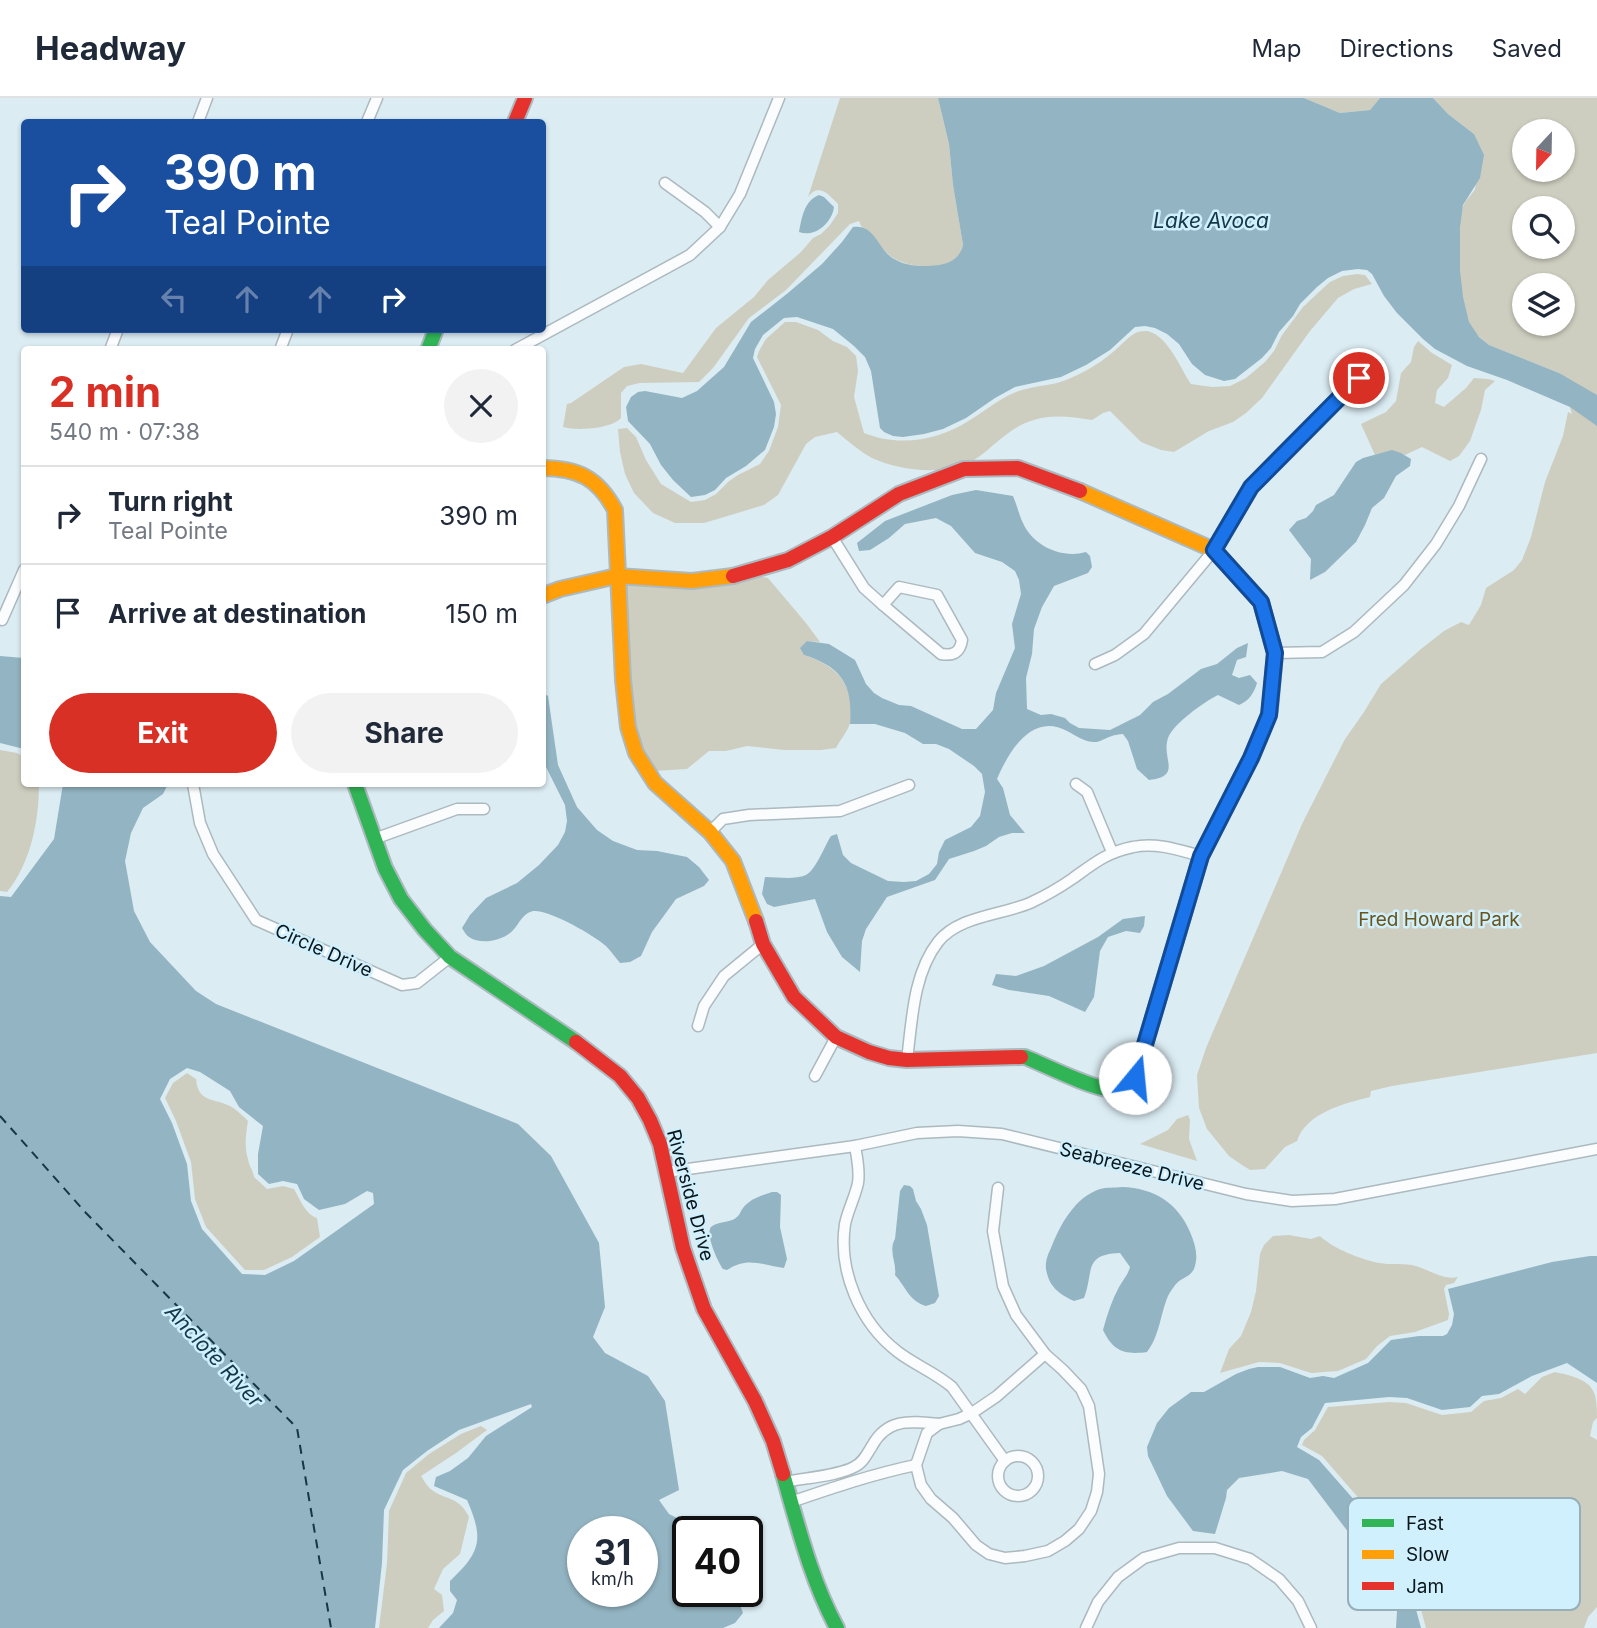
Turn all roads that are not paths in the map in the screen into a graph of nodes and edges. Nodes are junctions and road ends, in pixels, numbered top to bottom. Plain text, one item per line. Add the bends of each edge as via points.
1 (207, 98) edge
2 (377, 98) edge
3 (525, 98) edge
4 (779, 98) edge
5 (199, 119) edge
6 (368, 119) edge
7 (516, 119) edge
8 (665, 183) dead end
9 (720, 227) junction
10 (522, 346) edge
11 (1359, 378) dead end
12 (1481, 459) dead end
13 (546, 468) edge
14 (832, 537) junction
15 (1214, 550) junction
16 (617, 576) junction
17 (21, 577) edge
18 (546, 594) edge
19 (883, 605) junction
20 (2, 620) dead end
21 (1275, 653) junction
22 (1096, 664) dead end
23 (909, 785) dead end
24 (1076, 785) dead end
25 (194, 787) edge
26 (356, 787) edge
27 (484, 809) dead end
28 (710, 832) junction
29 (374, 839) junction
30 (1112, 852) junction
31 (1201, 856) junction
32 (763, 944) junction
33 (450, 957) junction
34 (698, 1026) dead end
35 (836, 1037) junction
36 (907, 1060) junction
37 (815, 1076) dead end
38 (855, 1146) junction
39 (1597, 1149) edge
40 (666, 1172) junction
41 (998, 1188) dead end
42 (1045, 1354) junction
43 (972, 1413) junction
44 (939, 1424) junction
45 (1005, 1461) junction
46 (916, 1465) junction
47 (785, 1482) junction
48 (791, 1503) junction
49 (838, 1628) edge
50 (1086, 1628) edge
51 (1311, 1628) edge

1 - 5 street
2 - 6 street
3 - 7 street
4 - 9 street via 740,194
8 - 9 street
9 - 10 street via 690,255
11 - 15 street via 1251,487
12 - 21 street via 1436,544 1394,595 1354,632 1322,652
13 - 16 street via 579,474 606,493 615,510
14 - 15 street via 899,494 964,469 1018,468
14 - 16 street via 788,560 727,577 692,581
14 - 19 street via 864,588
15 - 21 street via 1261,602
15 - 22 street via 1144,634
16 - 18 street
16 - 28 street via 623,682 636,752 655,783
17 - 20 street
19 - 19 street via 941,654 950,655 961,647 962,640 937,595 899,587
21 - 31 street via 1269,715
23 - 28 street via 840,811 723,819
24 - 30 street via 1087,792
25 - 33 street, Circle Drive via 200,823 213,854 256,920 402,985 417,983
26 - 29 street, Riverside Drive
27 - 29 street via 457,809
28 - 32 street via 733,861
29 - 33 street, Riverside Drive via 401,899
30 - 31 street via 1154,845
30 - 36 street via 1052,892 970,922 939,941 916,992
31 - 36 street via 1135,1078 1110,1089 1025,1057
32 - 34 street via 724,976 704,1006
32 - 35 street via 794,997
33 - 40 street, Riverside Drive via 620,1076 650,1120
35 - 36 street via 869,1052
35 - 37 street
38 - 39 street, Seabreeze Drive via 917,1133 1002,1134 1246,1194 1292,1201 1335,1199
38 - 40 street, Seabreeze Drive
38 - 43 street via 858,1182 845,1224 849,1282 875,1329 897,1352 942,1378
40 - 47 street, Riverside Drive via 683,1248 704,1309 755,1401
41 - 42 street via 993,1231 1003,1286 1016,1315
42 - 43 street
42 - 46 street via 1081,1390 1089,1406 1097,1493 1079,1529 1048,1551 1005,1558 989,1553 930,1499
43 - 44 street
43 - 45 street
44 - 46 street via 927,1433
44 - 47 street via 892,1426 882,1430 856,1467
45 - 45 street via 999,1470 1000,1486 1014,1496 1024,1496 1037,1482 1038,1471 1025,1458 1014,1456
46 - 48 street
47 - 48 street, Riverside Drive
48 - 49 street, Riverside Drive via 807,1558
50 - 51 street via 1098,1602 1118,1577 1144,1558 1179,1548 1215,1548 1250,1559 1279,1579 1298,1601

